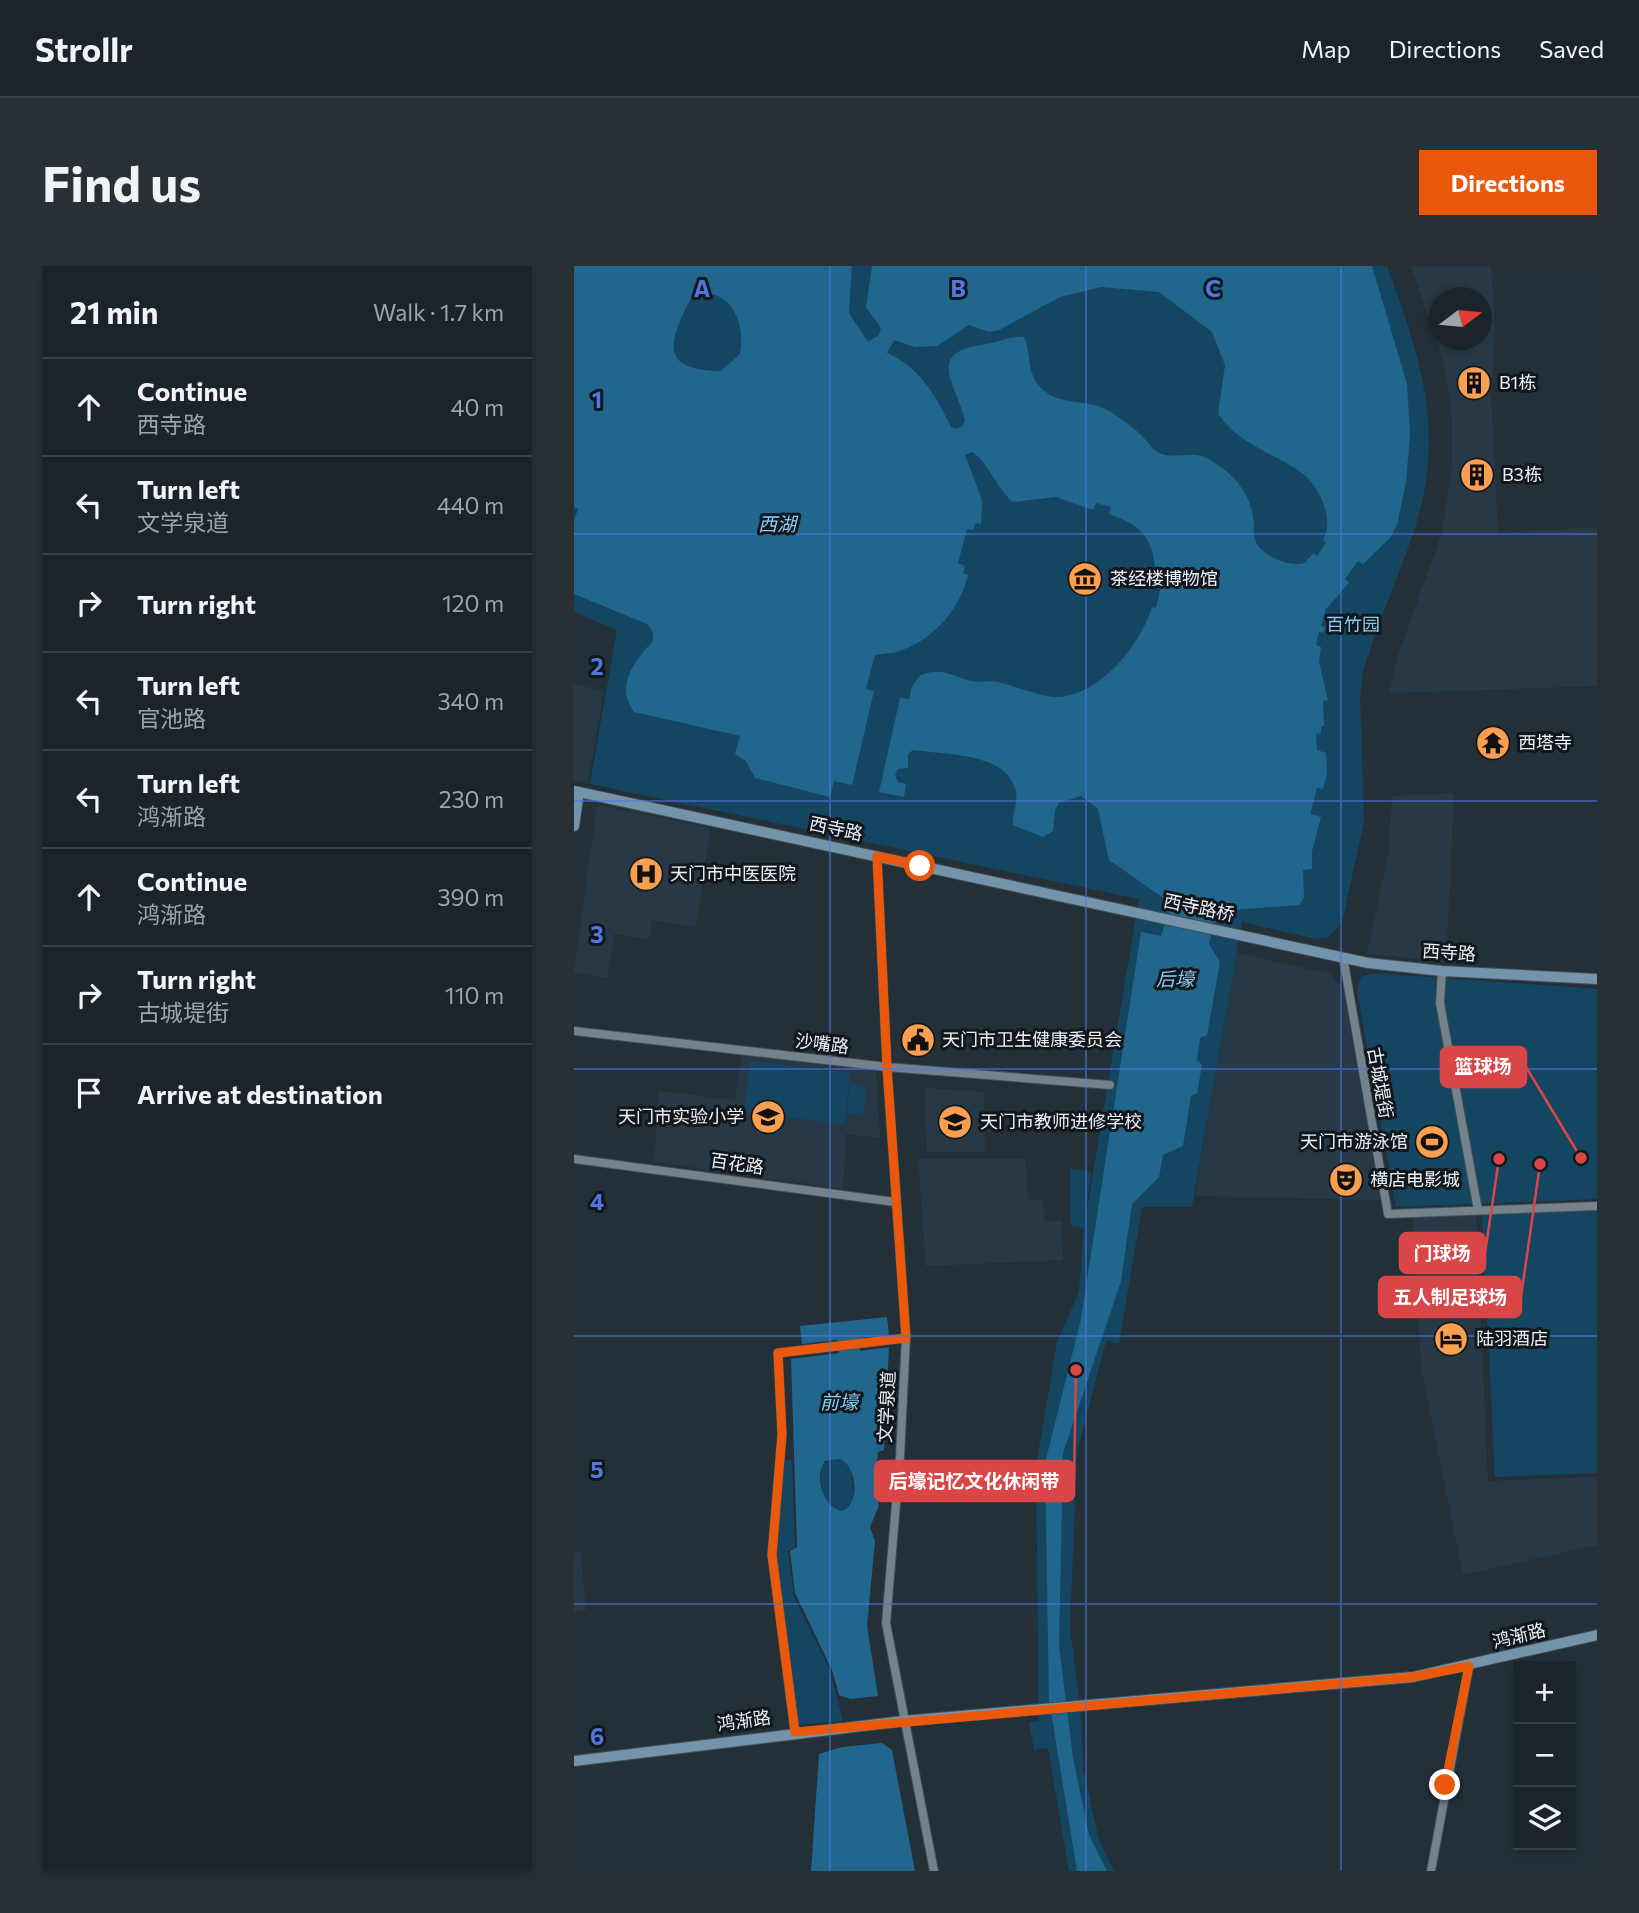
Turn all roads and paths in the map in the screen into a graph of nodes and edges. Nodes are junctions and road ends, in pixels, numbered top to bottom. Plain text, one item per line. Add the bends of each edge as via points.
1 (576, 791) edge
2 (574, 826) edge
3 (877, 856) junction
4 (1090, 903) joint
5 (1301, 948) joint
6 (1343, 957) junction
7 (1442, 971) junction
8 (1597, 979) edge
9 (574, 1031) edge
10 (887, 1067) junction
11 (1110, 1085) dead end
12 (574, 1159) edge
13 (895, 1202) junction
14 (1597, 1206) edge
15 (1478, 1210) junction
16 (906, 1338) junction
17 (1597, 1635) edge
18 (1469, 1666) junction
19 (902, 1721) junction
20 (795, 1732) junction
21 (574, 1761) edge
22 (934, 1871) edge
23 (1431, 1871) edge

1 - 2 street
1 - 3 street, 西寺路
3 - 4 street, 西寺路
3 - 10 street, 文学泉道
4 - 5 street, 西寺路桥
5 - 6 street, 西寺路
6 - 7 street, 西寺路
6 - 15 street, 古城堤街 via 1388,1214
7 - 8 street, 西寺路
7 - 15 street via 1440,1003
9 - 10 street, 沙嘴路
10 - 11 street, 沙嘴路
10 - 13 street, 文学泉道
12 - 13 street, 百花路
13 - 16 street, 文学泉道
14 - 15 street
16 - 19 street, 文学泉道 via 886,1623
16 - 20 street via 778,1353 782,1434 772,1555
17 - 18 street, 鸿渐路
18 - 19 street, 鸿渐路 via 1413,1677
18 - 23 street
19 - 20 street, 鸿渐路
19 - 22 street, 文学泉道
20 - 21 street, 鸿渐路

